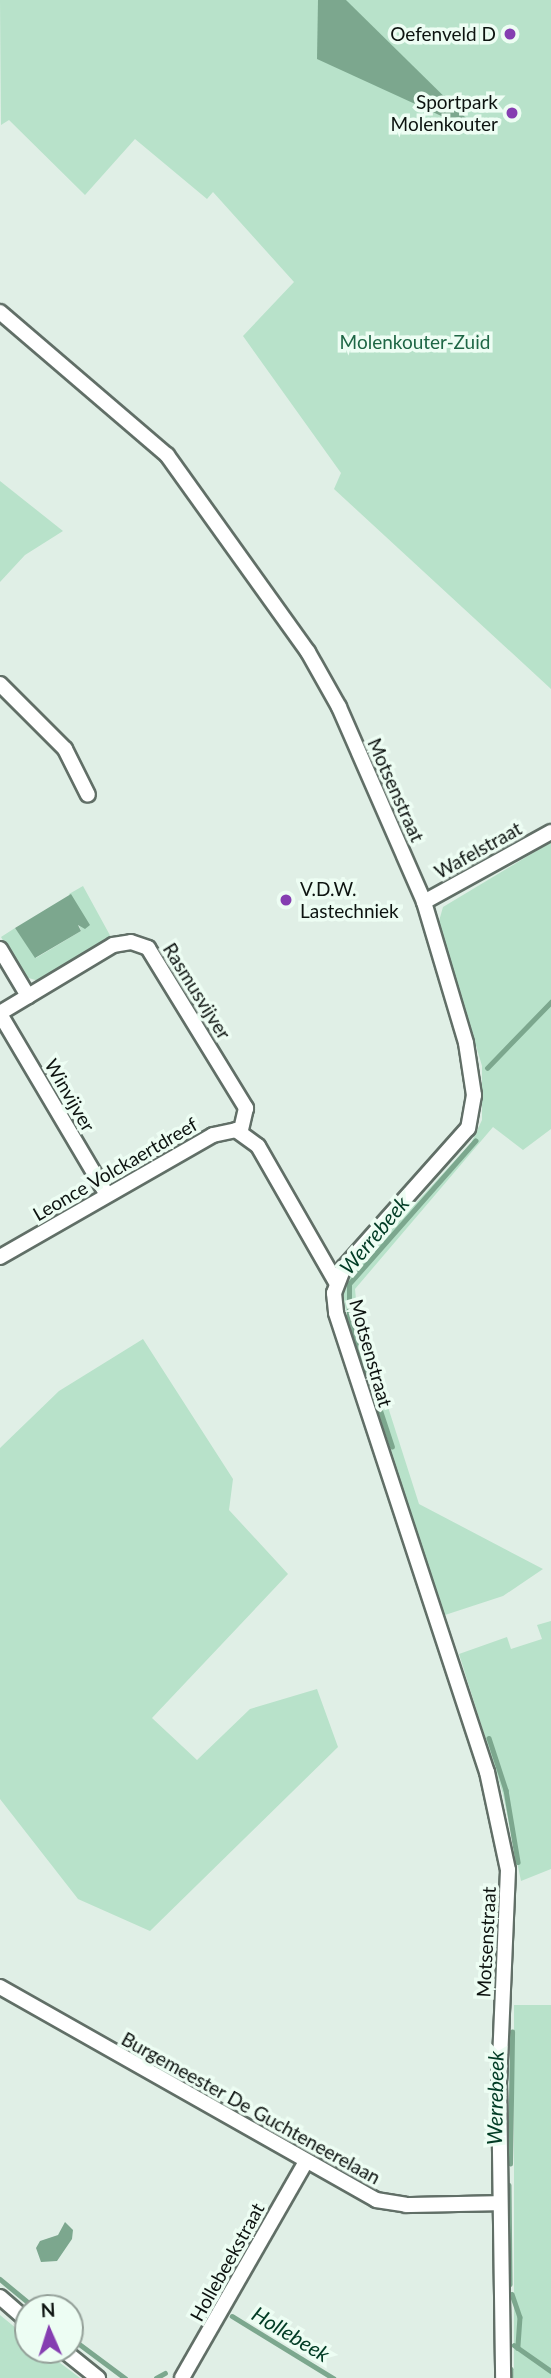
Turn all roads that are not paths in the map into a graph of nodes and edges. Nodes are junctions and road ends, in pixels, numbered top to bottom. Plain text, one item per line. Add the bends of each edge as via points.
1 (0, 312) edge
2 (0, 684) edge
3 (88, 795) dead end
4 (551, 832) edge
5 (424, 902) junction
6 (0, 949) edge
7 (28, 996) junction
8 (0, 1014) edge
9 (241, 1130) junction
10 (107, 1195) junction
11 (0, 1257) edge
12 (336, 1282) junction
13 (2, 1994) edge
14 (305, 2163) junction
15 (499, 2203) junction
16 (0, 2297) edge
17 (14, 2309) edge
18 (80, 2364) edge
19 (98, 2378) edge
20 (182, 2378) edge
21 (503, 2378) edge

1 - 5 street, Motsenstraat via 145,433 186,477 324,679
2 - 3 street via 65,749
4 - 5 street, Wafelstraat
5 - 12 street, Motsenstraat via 466,1043 473,1112 459,1142 362,1245
6 - 7 street
7 - 8 street, Rasmusvijver
7 - 9 street, Rasmusvijver via 113,945 131,942 148,948 246,1108
8 - 10 street, Winvijver
9 - 10 street, Leonce Volckaertdreef via 213,1135
9 - 12 street via 258,1146
10 - 11 street, Leonce Volckaertdreef
12 - 15 street, Motsenstraat via 336,1313 486,1772 502,1838 510,1892 501,2008
13 - 14 street, Burgemeester De Guchteneerelaan
14 - 15 street, Burgemeester De Guchteneerelaan via 362,2194 391,2203
14 - 20 street, Hollebeekstraat
15 - 21 street, Motsenstraat
16 - 17 street
18 - 19 street

